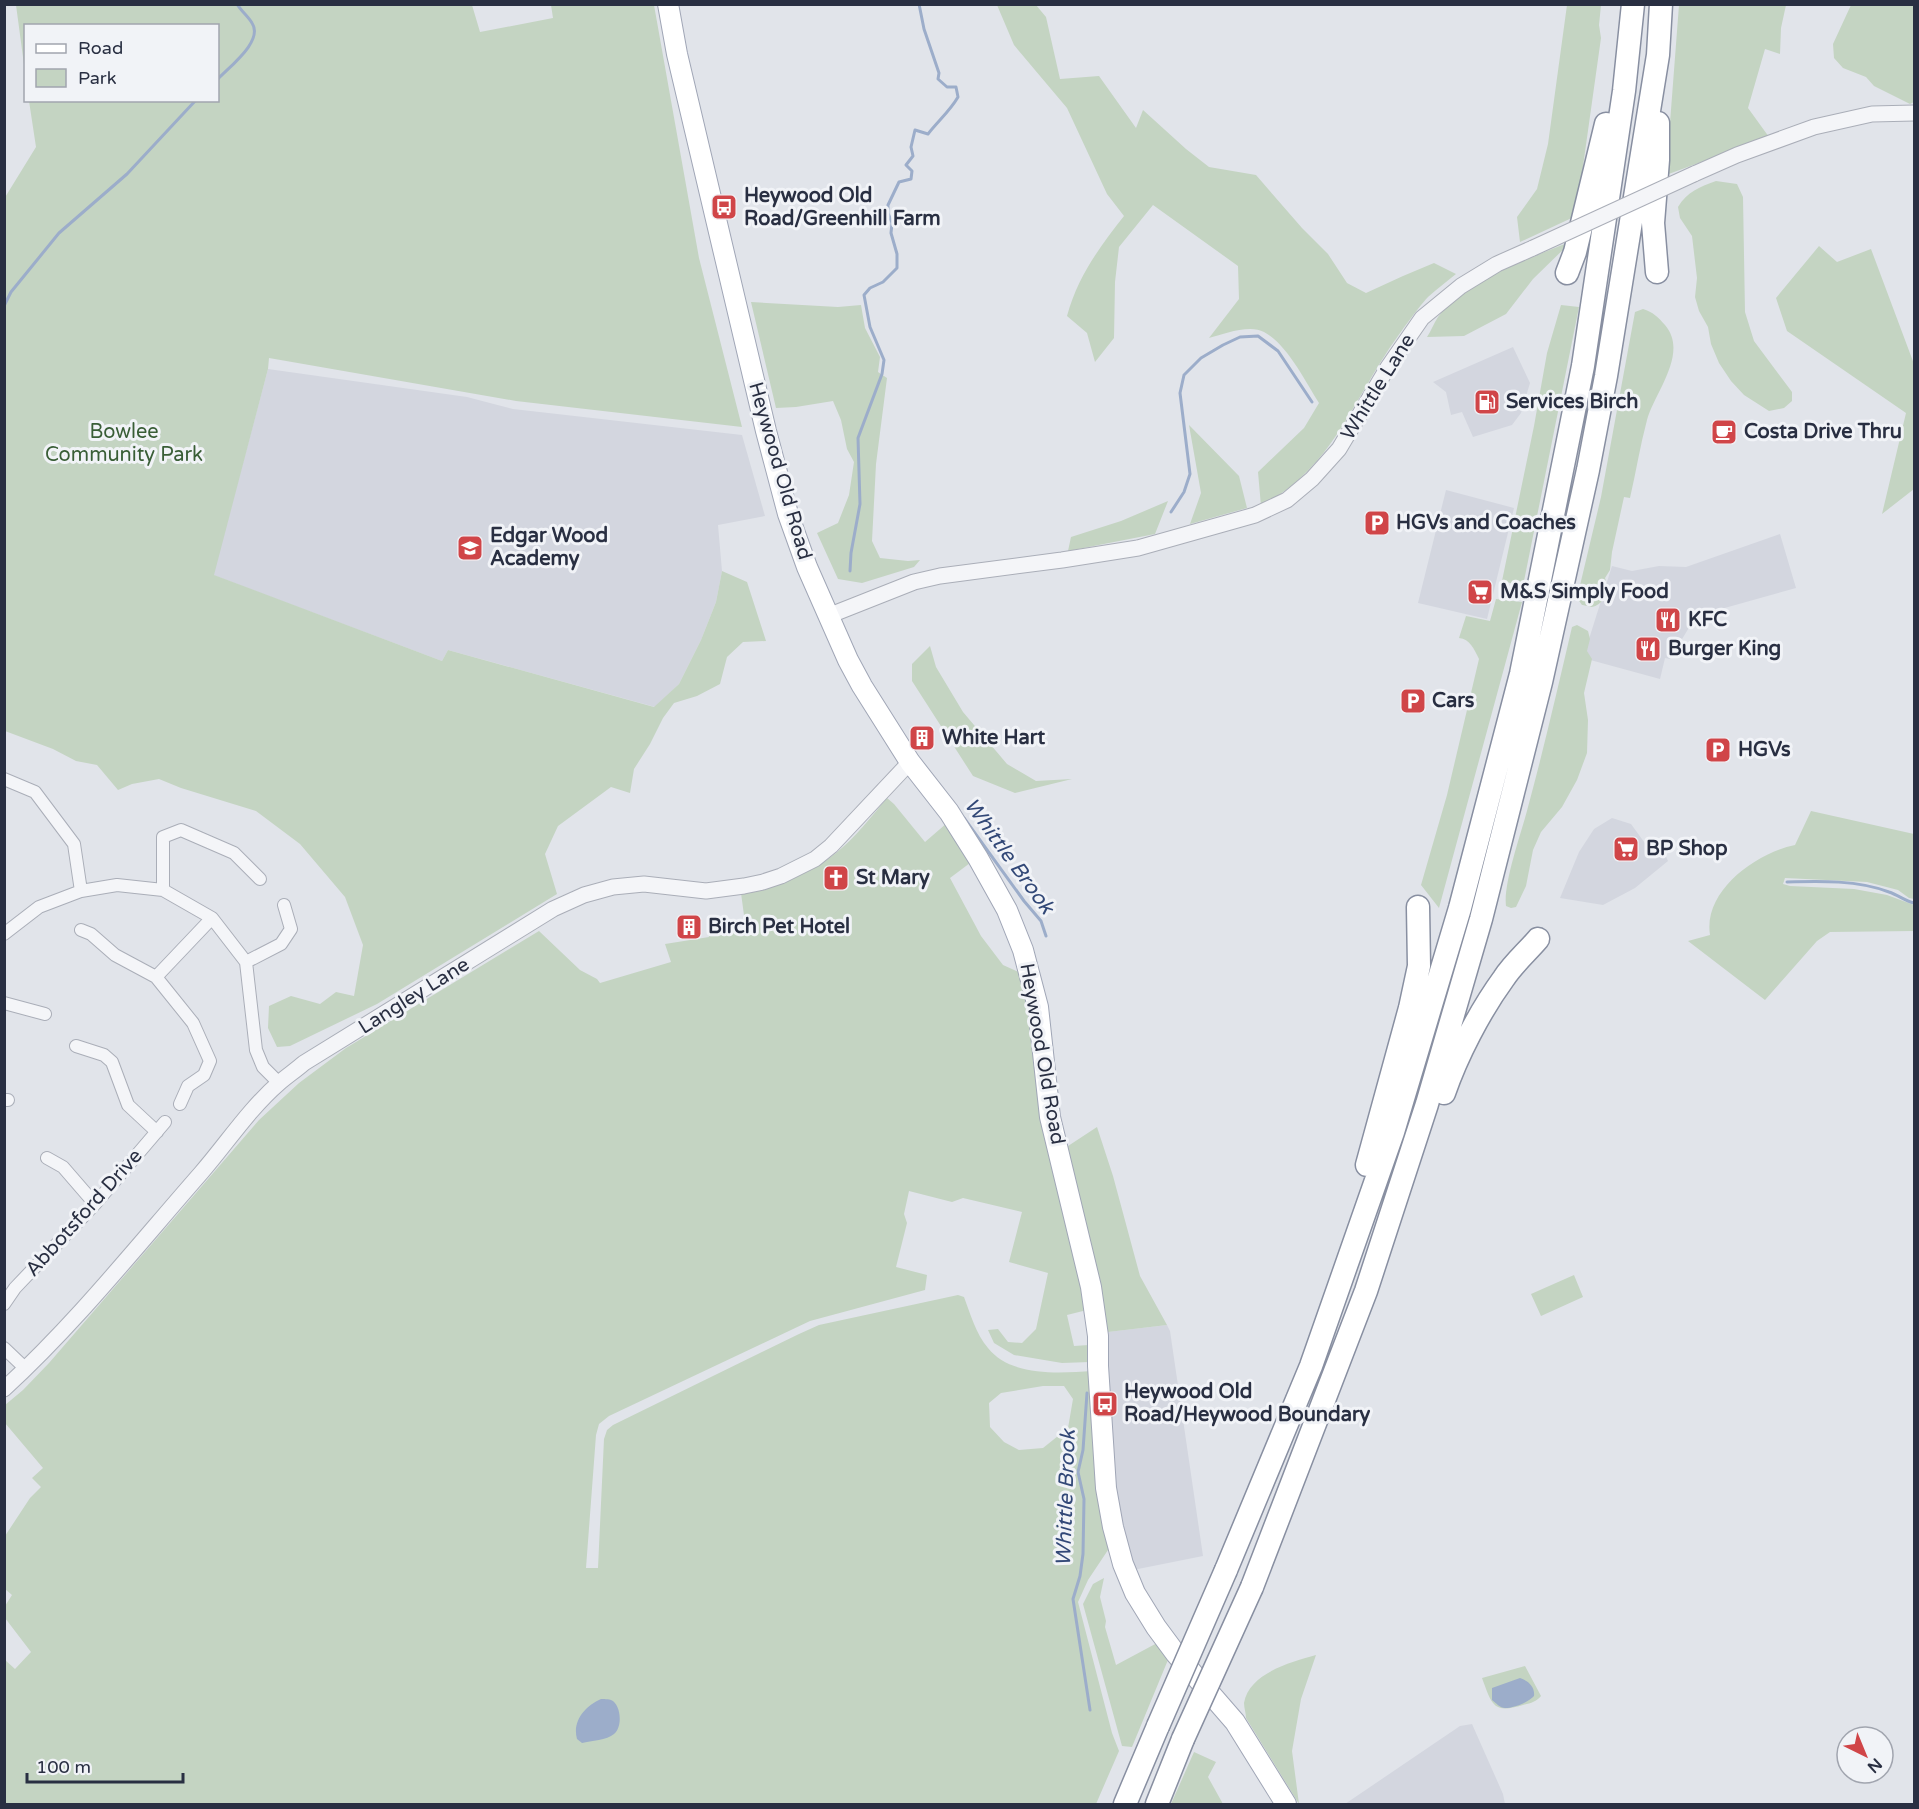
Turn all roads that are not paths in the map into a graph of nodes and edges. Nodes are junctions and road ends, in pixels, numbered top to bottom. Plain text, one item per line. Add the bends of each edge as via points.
1 (669, 4) edge
2 (1633, 4) edge
3 (1661, 4) edge
4 (1658, 55) junction
5 (1624, 92) junction
6 (1914, 113) edge
7 (1657, 272) dead end
8 (1567, 273) dead end
9 (828, 616) junction
10 (910, 762) junction
11 (4, 779) edge
12 (260, 879) dead end
13 (163, 890) junction
14 (81, 891) junction
15 (284, 905) dead end
16 (1418, 907) dead end
17 (212, 918) junction
18 (81, 930) dead end
19 (4, 934) edge
20 (1538, 939) dead end
21 (246, 962) junction
22 (156, 976) junction
23 (4, 1003) edge
24 (45, 1014) dead end
25 (76, 1046) dead end
26 (279, 1083) junction
27 (180, 1104) dead end
28 (47, 1158) dead end
29 (95, 1204) junction
30 (1366, 1291) junction
31 (4, 1304) edge
32 (4, 1348) edge
33 (1311, 1366) junction
34 (26, 1369) junction
35 (4, 1389) edge
36 (1125, 1804) edge
37 (1156, 1804) edge
38 (1286, 1804) edge

1 - 9 main road, Heywood Old Road via 677,54 766,431 788,514
2 - 5 highway
3 - 4 highway
4 - 7 highway via 1658,160 1653,223
4 - 30 highway via 1606,376 1541,682 1481,919 1427,1104
5 - 8 highway via 1605,126
5 - 33 highway via 1583,366 1521,674 1460,908 1393,1132
6 - 9 street, Whittle Lane, bridge via 1872,114 1814,127 1737,155 1497,264 1461,286 1422,318 1339,449 1287,500 1255,515 1138,548 914,582
9 - 10 main road, Heywood Old Road via 862,686
10 - 26 street, Langley Lane via 831,846 799,868 763,882 706,891 644,884 584,895 545,915
10 - 38 main road, Heywood Old Road via 950,812 978,858 1007,910 1031,977 1050,1117 1091,1287 1098,1336 1106,1488 1123,1564 1156,1627 1229,1714
11 - 14 street via 35,792 74,844
12 - 13 street via 234,853 181,830 163,837
13 - 14 street via 117,885
13 - 17 street
14 - 19 street via 39,907
15 - 21 street via 291,929 281,944
16 - 33 highway via 1419,966 1410,1008
17 - 21 street
17 - 22 street
18 - 22 street via 115,955
20 - 30 highway via 1504,977 1450,1076 1398,1224
21 - 26 street via 256,1050 263,1066
22 - 27 street via 193,1023 210,1061 204,1074 188,1086
23 - 24 street
25 - 29 street, Abbotsford Drive via 104,1055 112,1062 128,1105 161,1127
26 - 34 street, Langley Lane
28 - 29 street via 63,1167
29 - 31 street, Abbotsford Drive
30 - 37 highway, bridge via 1252,1587
32 - 34 street
33 - 36 highway, bridge
34 - 35 street, Langley Lane

